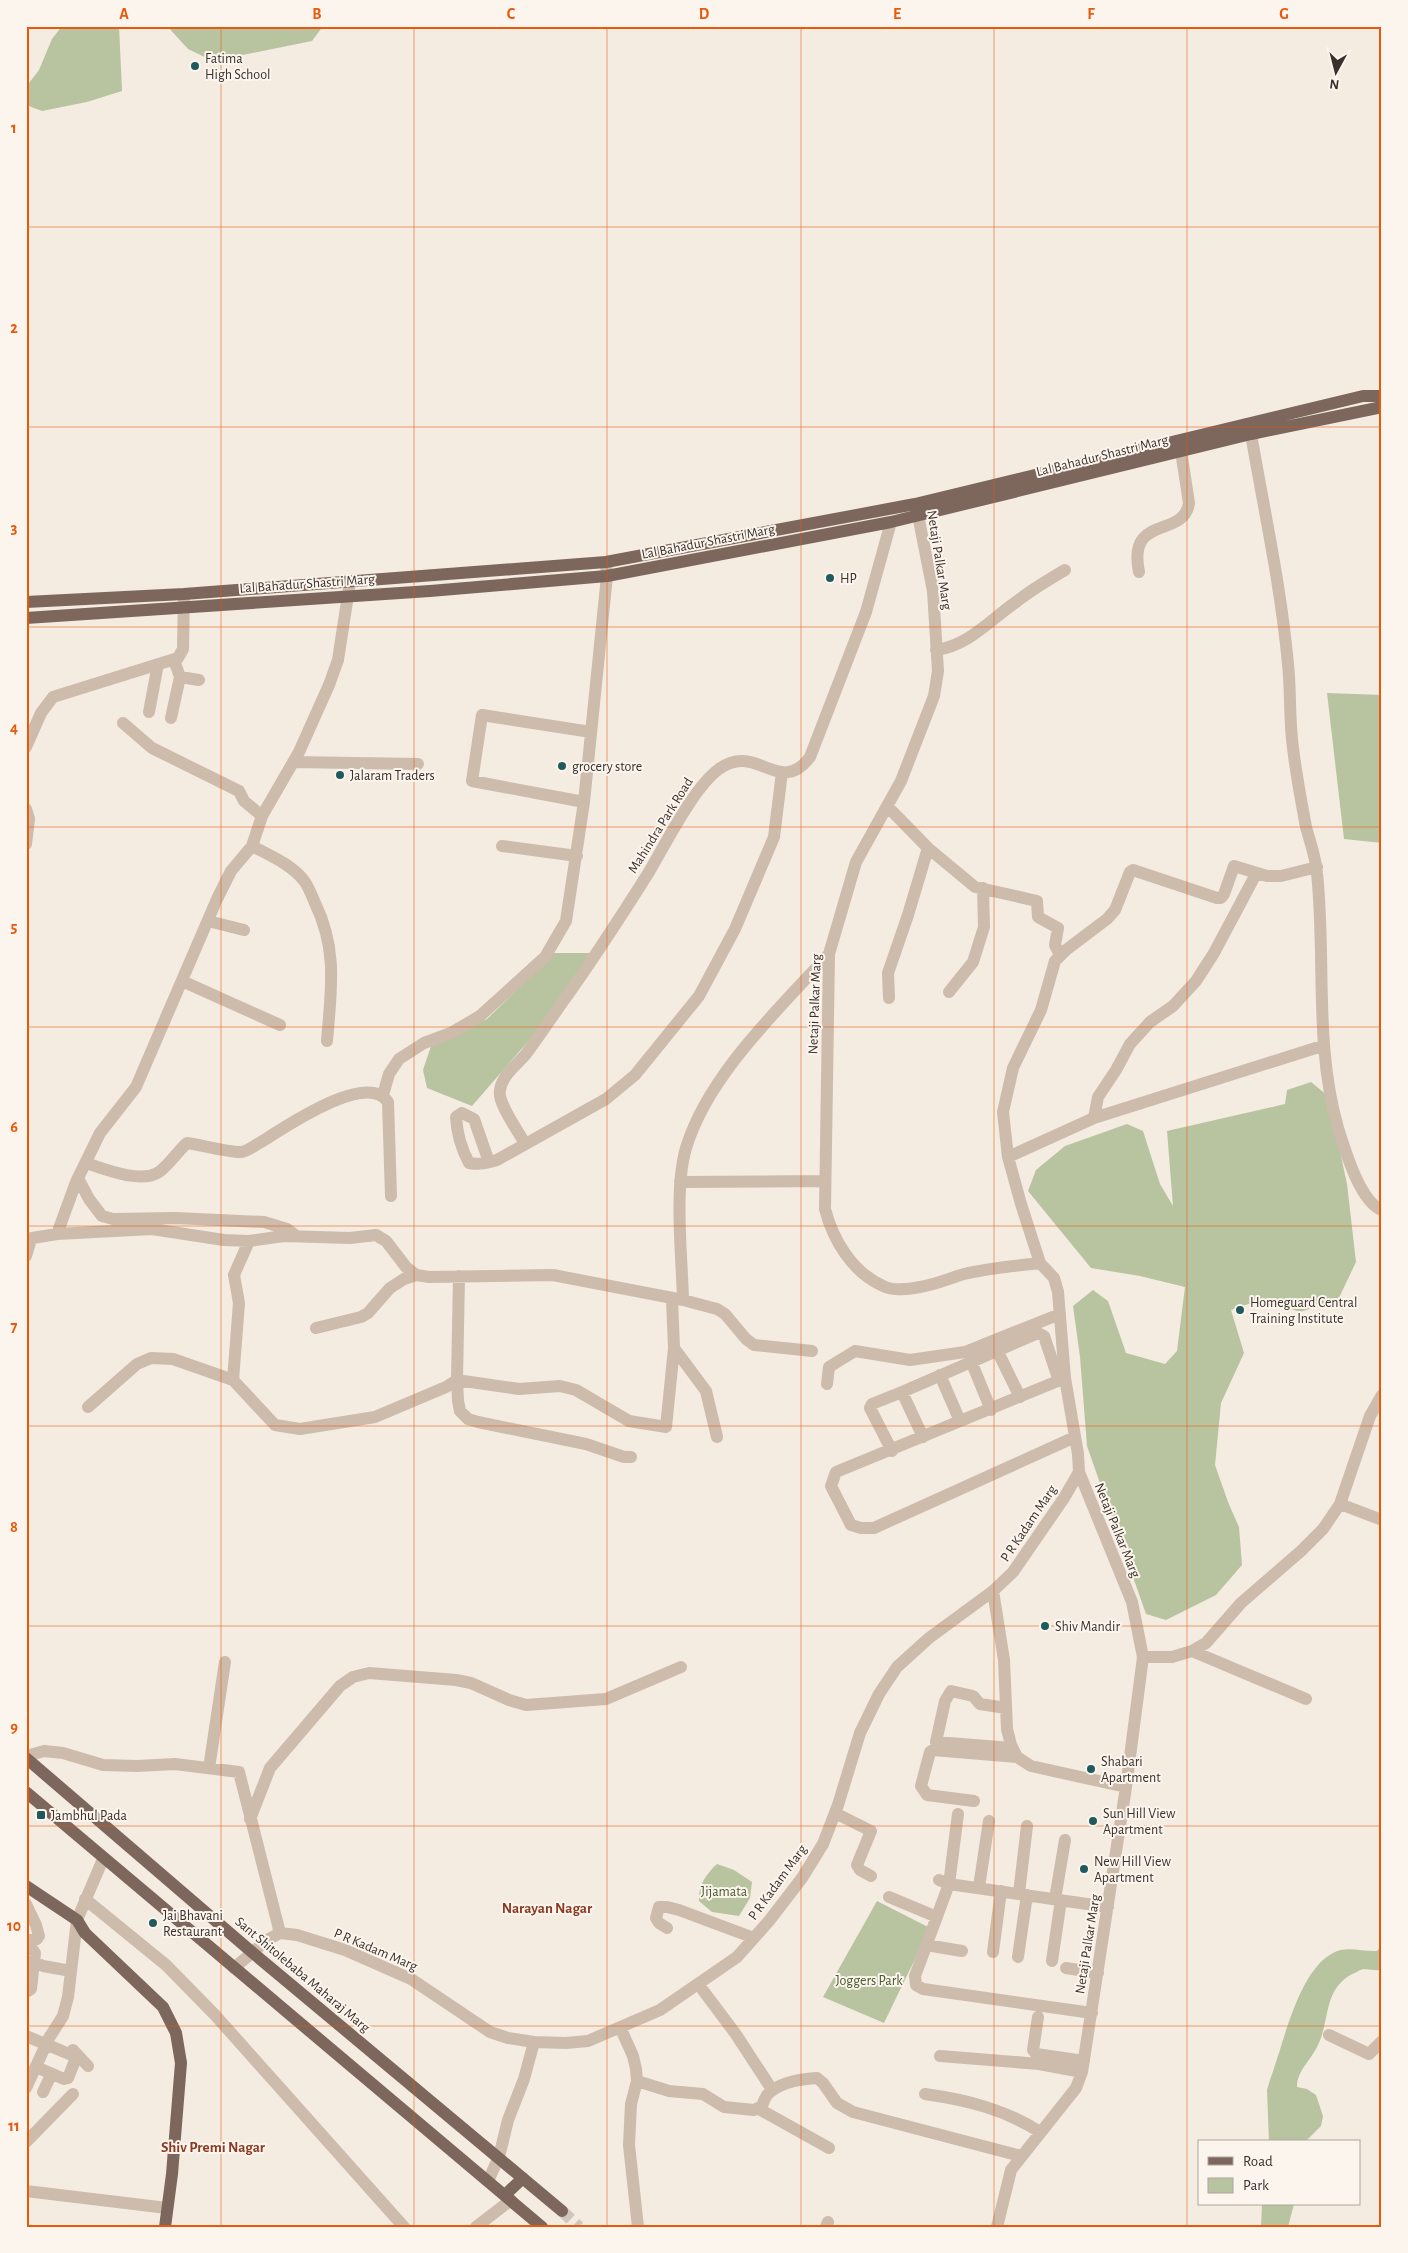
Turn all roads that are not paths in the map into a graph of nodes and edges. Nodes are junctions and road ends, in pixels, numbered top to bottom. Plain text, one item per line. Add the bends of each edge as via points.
1 (1363, 396) junction
2 (1382, 396) edge
3 (1382, 407) edge
4 (1367, 409) junction
5 (1249, 429) junction
6 (1181, 451) junction
7 (916, 509) junction
8 (891, 522) junction
9 (758, 533) junction
10 (760, 547) junction
11 (606, 562) junction
12 (531, 568) junction
13 (1065, 570) dead end
14 (1139, 572) dead end
15 (607, 576) junction
16 (350, 582) junction
17 (533, 582) junction
18 (184, 594) junction
19 (348, 596) junction
20 (97, 598) junction
21 (26, 602) edge
22 (184, 607) junction
23 (99, 613) junction
24 (26, 618) edge
25 (936, 650) junction
26 (174, 660) junction
27 (158, 664) junction
28 (180, 677) junction
29 (199, 680) dead end
30 (149, 712) dead end
31 (171, 718) dead end
32 (123, 723) dead end
33 (591, 732) junction
34 (26, 747) edge
35 (294, 762) junction
36 (418, 764) dead end
37 (782, 772) junction
38 (584, 802) junction
39 (887, 806) junction
40 (26, 809) edge
41 (262, 816) junction
42 (26, 844) edge
43 (252, 846) junction
44 (502, 846) dead end
45 (928, 848) junction
46 (576, 856) junction
47 (1317, 867) junction
48 (1256, 874) junction
49 (983, 888) junction
50 (208, 921) junction
51 (244, 930) dead end
52 (829, 954) junction
53 (1060, 955) junction
54 (182, 980) junction
55 (949, 992) dead end
56 (889, 998) dead end
57 (280, 1025) dead end
58 (327, 1041) dead end
59 (1322, 1046) junction
60 (383, 1095) junction
61 (1094, 1118) junction
62 (525, 1144) junction
63 (1008, 1157) junction
64 (489, 1162) dead end
65 (86, 1163) junction
66 (78, 1178) junction
67 (825, 1181) junction
68 (680, 1182) junction
69 (392, 1196) dead end
70 (1382, 1210) edge
71 (57, 1234) junction
72 (296, 1236) junction
73 (29, 1239) edge
74 (249, 1241) junction
75 (26, 1256) edge
76 (1040, 1263) junction
77 (416, 1275) junction
78 (459, 1276) junction
79 (677, 1300) junction
80 (1060, 1314) junction
81 (316, 1328) dead end
82 (674, 1348) junction
83 (997, 1350) junction
84 (812, 1351) dead end
85 (971, 1361) junction
86 (940, 1375) junction
87 (1062, 1379) junction
88 (233, 1380) junction
89 (457, 1380) junction
90 (827, 1384) dead end
91 (902, 1392) junction
92 (1382, 1395) edge
93 (1020, 1397) junction
94 (88, 1407) dead end
95 (991, 1410) junction
96 (960, 1421) junction
97 (717, 1437) dead end
98 (1075, 1437) junction
99 (923, 1438) junction
100 (892, 1451) junction
101 (631, 1457) dead end
102 (1079, 1472) junction
103 (1340, 1504) junction
104 (1382, 1520) edge
105 (993, 1591) junction
106 (1192, 1651) junction
107 (1143, 1657) junction
108 (225, 1662) dead end
109 (681, 1668) dead end
110 (1306, 1699) dead end
111 (1006, 1708) junction
112 (1015, 1752) junction
113 (26, 1757) edge
114 (209, 1768) junction
115 (1126, 1787) junction
116 (26, 1792) edge
117 (974, 1801) dead end
118 (835, 1812) junction
119 (958, 1814) dead end
120 (250, 1819) junction
121 (989, 1821) dead end
122 (1027, 1826) dead end
123 (1065, 1840) dead end
124 (103, 1859) junction
125 (871, 1876) dead end
126 (944, 1882) junction
127 (26, 1886) edge
128 (979, 1887) junction
129 (1001, 1891) junction
130 (1023, 1894) junction
131 (890, 1897) dead end
132 (85, 1899) junction
133 (1058, 1899) junction
134 (26, 1904) edge
135 (1108, 1907) junction
136 (937, 1917) junction
137 (30, 1920) edge
138 (77, 1920) junction
139 (667, 1928) dead end
140 (280, 1933) junction
141 (754, 1938) junction
142 (26, 1941) edge
143 (926, 1945) junction
144 (26, 1949) edge
145 (962, 1951) dead end
146 (253, 1952) junction
147 (993, 1952) dead end
148 (1018, 1956) dead end
149 (1052, 1961) dead end
150 (35, 1962) junction
151 (234, 1968) junction
152 (1066, 1968) dead end
153 (71, 1971) junction
154 (1098, 1973) junction
155 (699, 1985) junction
156 (26, 1992) edge
157 (1092, 2013) junction
158 (1038, 2017) dead end
159 (620, 2027) junction
160 (1329, 2035) dead end
161 (26, 2036) edge
162 (47, 2041) junction
163 (1382, 2041) edge
164 (534, 2042) junction
165 (940, 2056) dead end
166 (88, 2066) dead end
167 (1083, 2066) junction
168 (36, 2067) junction
169 (51, 2075) junction
170 (637, 2081) junction
171 (769, 2085) dead end
172 (26, 2088) edge
173 (43, 2092) dead end
174 (73, 2094) dead end
175 (925, 2094) dead end
176 (759, 2109) junction
177 (1040, 2132) junction
178 (26, 2142) edge
179 (829, 2148) dead end
180 (1021, 2156) junction
181 (499, 2158) junction
182 (523, 2178) junction
183 (488, 2181) junction
184 (26, 2190) edge
185 (508, 2198) junction
186 (167, 2208) junction
187 (562, 2211) tunnel mouth
188 (165, 2227) edge
189 (404, 2227) edge
190 (476, 2227) edge
191 (542, 2227) edge
192 (638, 2227) edge
193 (997, 2227) edge

1 - 2 main road, Lal Bahadur Shastri Marg
1 - 4 main road
1 - 5 main road, Lal Bahadur Shastri Marg
3 - 4 main road, Lal Bahadur Shastri Marg
4 - 5 main road, Lal Bahadur Shastri Marg
5 - 6 main road, Lal Bahadur Shastri Marg
5 - 7 main road, Lal Bahadur Shastri Marg
5 - 47 street via 1288,663 1296,770
6 - 7 main road, Lal Bahadur Shastri Marg
6 - 14 street via 1188,511 1184,518 1151,530 1135,555
7 - 8 main road, Lal Bahadur Shastri Marg
7 - 9 main road, Lal Bahadur Shastri Marg
7 - 25 street, Netaji Palkar Marg via 932,591
8 - 10 main road, Lal Bahadur Shastri Marg
8 - 37 street via 866,612 810,758 802,768
9 - 10 main road
9 - 11 main road, Lal Bahadur Shastri Marg
10 - 15 main road, Lal Bahadur Shastri Marg
11 - 12 main road, Lal Bahadur Shastri Marg
11 - 15 street
12 - 16 main road, Lal Bahadur Shastri Marg
12 - 17 main road
13 - 25 street via 1025,595 970,638 953,647
15 - 17 main road, Lal Bahadur Shastri Marg
15 - 33 street
16 - 18 main road, Lal Bahadur Shastri Marg
16 - 19 street
17 - 19 main road, Lal Bahadur Shastri Marg
18 - 20 main road, Lal Bahadur Shastri Marg
18 - 22 street
19 - 22 main road, Lal Bahadur Shastri Marg
19 - 35 street via 338,660
20 - 21 main road, Lal Bahadur Shastri Marg
20 - 23 main road
22 - 23 main road, Lal Bahadur Shastri Marg
22 - 26 street via 183,649
23 - 24 main road, Lal Bahadur Shastri Marg
25 - 39 street, Netaji Palkar Marg via 938,671 934,696 901,781
26 - 27 street
26 - 28 street
27 - 30 street
27 - 34 street via 53,697 41,713
28 - 29 street
28 - 31 street
32 - 41 street via 152,748 239,790 244,801
33 - 38 street
33 - 38 street via 482,715 472,781
35 - 36 street
35 - 41 street
37 - 62 street via 774,837 735,929 699,996 635,1075 606,1099
37 - 62 street, Mahindra Park Road via 743,760 730,761 703,783 607,940 502,1081 499,1093 503,1104
38 - 46 street
39 - 45 street
39 - 52 street, Netaji Palkar Marg via 856,862
40 - 42 street via 29,819
41 - 43 street
43 - 50 street via 232,871
43 - 58 street via 286,864 305,881 325,924 331,952 332,983
44 - 46 street
45 - 49 street via 975,887
45 - 56 street via 888,973
46 - 60 street via 566,921 545,957 480,1016 451,1033 424,1043 400,1059 389,1074
47 - 48 street via 1280,876
47 - 59 street
48 - 53 street via 1234,866 1224,894 1217,898 1133,870 1108,919
48 - 61 street via 1196,981 1174,1006 1150,1022 1130,1044 1098,1097
49 - 53 street via 1037,901 1038,917 1058,928 1055,945
49 - 55 street via 984,927 973,962
50 - 51 street
50 - 54 street
52 - 67 street, Netaji Palkar Marg
52 - 68 street via 759,1030 725,1073 699,1117 686,1149
53 - 63 street via 1055,961 1041,1010 1013,1068 1004,1112
54 - 57 street
54 - 65 street via 136,1087 100,1133
59 - 61 street
59 - 70 street via 1338,1127 1362,1192 1373,1207
60 - 65 street via 375,1092 352,1094 333,1101 241,1152 187,1143 159,1172 125,1175
60 - 69 street via 388,1102
61 - 63 street
62 - 64 street
63 - 76 street
65 - 66 street
66 - 71 street
66 - 72 street via 102,1216 113,1219 264,1222 287,1229
67 - 68 street
67 - 76 street, Netaji Palkar Marg via 825,1209 838,1245 864,1274 884,1287 922,1287 965,1274
68 - 79 street
71 - 73 street
71 - 74 street via 152,1229
72 - 74 street
72 - 77 street via 382,1237
73 - 75 street
74 - 88 street via 234,1275 240,1303
76 - 80 street via 1054,1278
77 - 78 street
77 - 81 street via 390,1288 361,1317
78 - 79 street via 553,1275
78 - 89 street
79 - 82 street
79 - 84 street via 726,1314 754,1345
80 - 87 street
80 - 90 street via 965,1352 910,1360 855,1351 829,1367
82 - 89 street via 666,1427 629,1421 576,1390 560,1386 519,1389
82 - 97 street via 706,1391
83 - 85 street
83 - 87 street via 1042,1334
83 - 93 street
85 - 86 street
85 - 95 street
86 - 91 street
86 - 96 street
87 - 93 street
87 - 98 street
88 - 89 street via 275,1425 300,1429 375,1417
88 - 94 street via 173,1359 151,1358 137,1364
89 - 101 street via 460,1410 468,1419
91 - 99 street
91 - 100 street via 872,1404 870,1408
92 - 103 street via 1370,1416
93 - 95 street
95 - 96 street
96 - 99 street
98 - 100 street via 874,1528 851,1525 831,1486 836,1472
98 - 102 street
99 - 100 street
102 - 105 street, P R Kadam Marg via 1013,1572
102 - 107 street, Netaji Palkar Marg via 1132,1602
103 - 104 street
103 - 106 street via 1323,1529 1301,1551 1241,1603 1206,1643
105 - 111 street via 1004,1660
105 - 118 street, P R Kadam Marg via 929,1638 897,1667 860,1732
106 - 107 street via 1172,1657
106 - 110 street
107 - 115 street, Netaji Palkar Marg
108 - 114 street
109 - 120 street via 606,1699 526,1705 456,1680 369,1674 353,1677 340,1686 270,1768
111 - 112 street via 1007,1729
111 - 112 street via 980,1704 973,1696 951,1691 945,1701 936,1742
112 - 115 street via 1030,1766
112 - 117 street via 930,1752 921,1786 927,1795
113 - 114 street via 44,1751 103,1765 175,1764
113 - 146 main road, Sant Shitolebaba Maharaj Marg
114 - 120 street via 239,1772
115 - 135 street, Netaji Palkar Marg
116 - 124 main road
118 - 125 street via 871,1831 857,1865
118 - 141 street, P R Kadam Marg via 823,1844 802,1878
119 - 126 street
120 - 140 street
121 - 128 street
122 - 130 street
123 - 133 street
124 - 132 street
124 - 151 main road
126 - 128 street
126 - 136 street
127 - 138 main road
128 - 129 street
129 - 130 street
129 - 147 street
130 - 133 street
130 - 148 street
131 - 136 street
132 - 138 street
132 - 189 street via 166,1965
133 - 135 street
133 - 149 street
134 - 137 street
135 - 154 street, Netaji Palkar Marg
136 - 143 street
137 - 142 street via 39,1936
138 - 153 street
138 - 186 main road via 85,1933 163,2007 176,2033 181,2063
139 - 141 street via 656,1918 659,1907 679,1910
140 - 146 street
140 - 164 street, P R Kadam Marg via 297,1934 344,1950 411,1979 490,2032
141 - 155 street, P R Kadam Marg via 737,1957
143 - 145 street
143 - 157 street via 915,1976 916,1984 923,1989
144 - 150 street via 36,1954
146 - 151 street
146 - 181 main road, Sant Shitolebaba Maharaj Marg
150 - 153 street
150 - 156 street via 31,1989
151 - 183 main road
152 - 154 street
153 - 162 street via 63,2016
154 - 157 street, Netaji Palkar Marg
155 - 159 street, P R Kadam Marg via 660,2010
155 - 171 street via 735,2032
157 - 167 street, Netaji Palkar Marg
158 - 167 street via 1033,2050 1036,2054
159 - 164 street, P R Kadam Marg via 588,2041
159 - 170 street via 633,2056
160 - 163 street via 1370,2054
161 - 162 street
162 - 166 street via 71,2048
162 - 168 street
162 - 169 street via 76,2058 68,2078
164 - 181 street
165 - 167 street
167 - 177 street, Netaji Palkar Marg via 1076,2088
168 - 169 street
168 - 172 street
169 - 173 street
170 - 176 street via 669,2091 703,2094 724,2107
170 - 192 street via 631,2104 629,2145
174 - 178 street
175 - 177 street via 967,2100 1022,2121
176 - 179 street
176 - 180 street via 767,2095 782,2086 817,2078 837,2103 852,2112
177 - 180 street, Netaji Palkar Marg
180 - 193 street, Netaji Palkar Marg via 1011,2170
181 - 182 main road, Sant Shitolebaba Maharaj Marg
181 - 183 street
182 - 185 main road
182 - 187 main road, Sant Shitolebaba Maharaj Marg
183 - 185 main road
184 - 186 street
185 - 190 street
185 - 191 main road
186 - 188 main road

